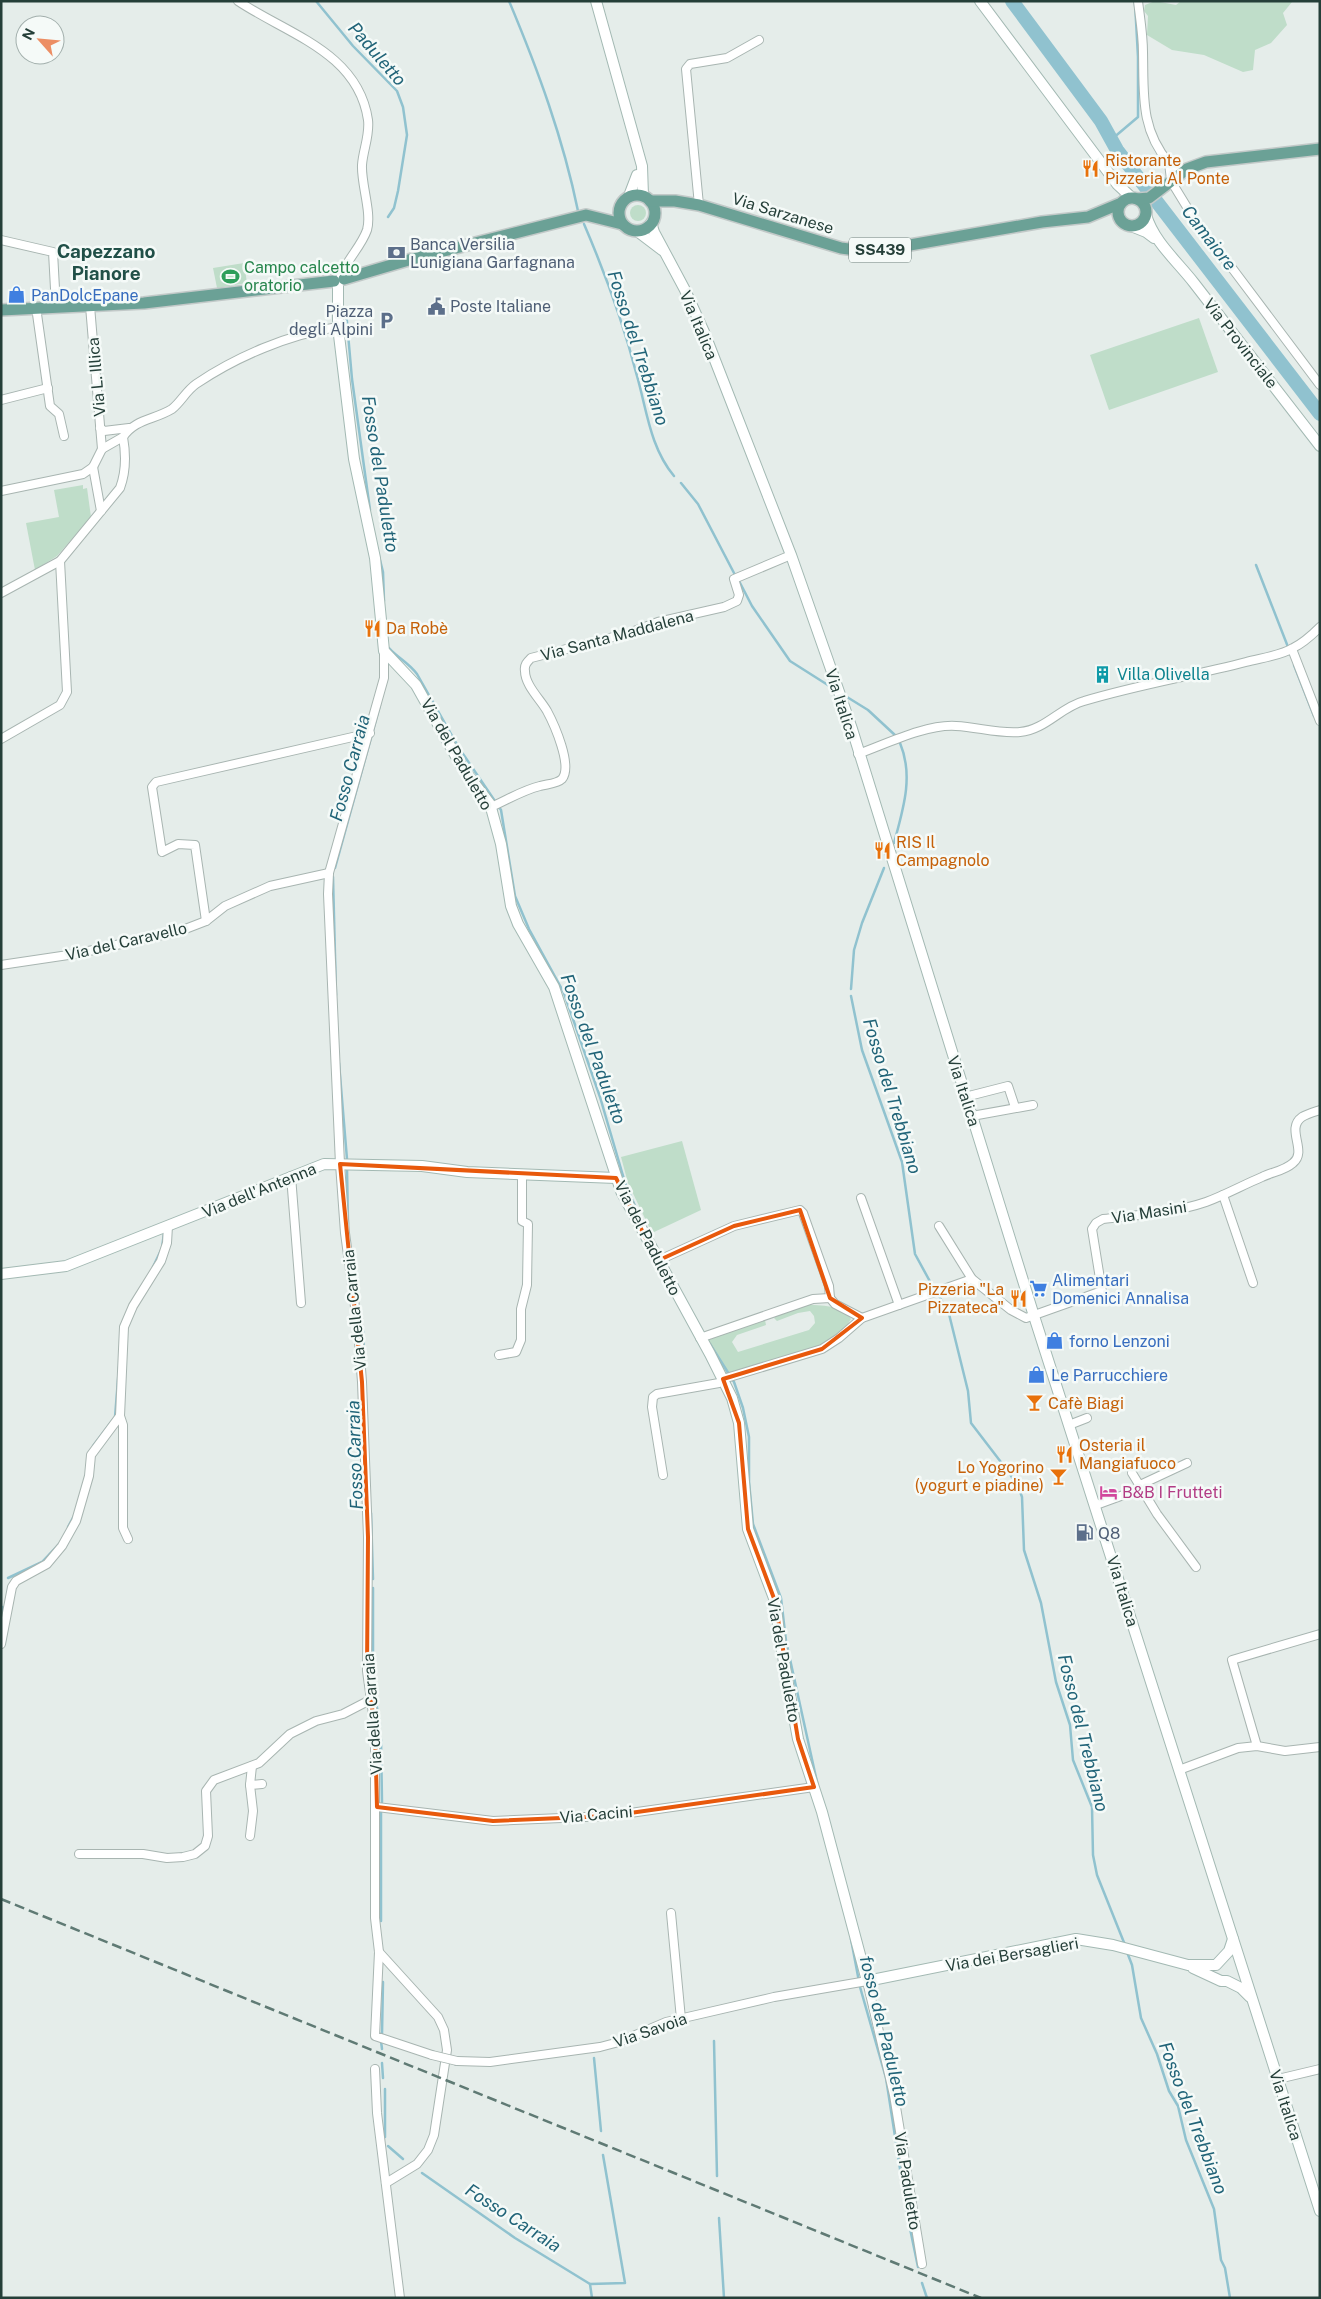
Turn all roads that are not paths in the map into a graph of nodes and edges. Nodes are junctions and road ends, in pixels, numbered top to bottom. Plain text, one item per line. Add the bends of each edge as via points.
1 (238, 1) edge
2 (596, 1) edge
3 (980, 1) edge
4 (1138, 1) edge
5 (759, 40) dead end
6 (635, 144) junction
7 (1320, 149) edge
8 (1173, 180) junction
9 (1117, 184) junction
10 (629, 196) junction
11 (646, 198) junction
12 (675, 201) junction
13 (1120, 203) junction
14 (1142, 204) junction
15 (699, 205) junction
16 (620, 207) junction
17 (594, 216) junction
18 (1088, 217) junction
19 (653, 220) junction
20 (622, 224) junction
21 (1126, 225) junction
22 (637, 231) junction
23 (1, 240) edge
24 (1159, 242) junction
25 (665, 253) junction
26 (340, 281) junction
27 (56, 306) junction
28 (90, 306) junction
29 (36, 308) junction
30 (1, 310) edge
31 (338, 327) junction
32 (1320, 385) edge
33 (48, 388) junction
34 (1, 400) edge
35 (100, 428) junction
36 (129, 428) junction
37 (64, 436) dead end
38 (123, 437) junction
39 (1320, 446) edge
40 (102, 449) junction
41 (93, 467) junction
42 (1, 491) edge
43 (101, 511) junction
44 (791, 555) junction
45 (60, 561) junction
46 (1, 593) edge
47 (1320, 627) edge
48 (1292, 649) junction
49 (384, 651) junction
50 (1320, 721) edge
51 (370, 734) junction
52 (1, 739) edge
53 (858, 754) junction
54 (495, 805) junction
55 (329, 873) junction
56 (206, 921) junction
57 (1, 965) edge
58 (966, 1097) junction
59 (1033, 1105) dead end
60 (1015, 1107) junction
61 (1320, 1110) edge
62 (972, 1116) junction
63 (340, 1164) junction
64 (522, 1175) junction
65 (291, 1176) junction
66 (616, 1178) junction
67 (1223, 1195) junction
68 (861, 1198) dead end
69 (168, 1226) junction
70 (939, 1226) dead end
71 (658, 1260) junction
72 (1, 1274) edge
73 (972, 1279) junction
74 (1252, 1283) dead end
75 (830, 1298) junction
76 (300, 1303) dead end
77 (899, 1305) junction
78 (1034, 1316) junction
79 (862, 1318) junction
80 (700, 1338) junction
81 (499, 1355) dead end
82 (724, 1378) junction
83 (120, 1416) junction
84 (1086, 1418) dead end
85 (1069, 1425) junction
86 (1186, 1463) dead end
87 (1132, 1473) dead end
88 (663, 1475) dead end
89 (1140, 1489) junction
90 (1096, 1505) junction
91 (128, 1539) dead end
92 (1196, 1566) dead end
93 (1320, 1634) edge
94 (1, 1644) edge
95 (370, 1700) junction
96 (1257, 1746) junction
97 (1320, 1747) edge
98 (252, 1766) junction
99 (1179, 1770) junction
100 (262, 1784) dead end
101 (250, 1785) junction
102 (814, 1787) junction
103 (377, 1807) junction
104 (250, 1836) dead end
105 (79, 1854) dead end
106 (671, 1913) dead end
107 (1233, 1939) junction
108 (378, 1952) junction
109 (1219, 1963) junction
110 (1188, 1965) junction
111 (1241, 1966) junction
112 (1222, 1980) junction
113 (861, 1982) junction
114 (1252, 1999) junction
115 (681, 2019) junction
116 (375, 2036) joint
117 (375, 2069) dead end
118 (1320, 2069) edge
119 (1278, 2079) junction
120 (386, 2183) junction
121 (1320, 2211) edge
122 (922, 2264) dead end
123 (400, 2298) edge

1 - 26 street via 313,44 340,64 361,96 368,120 362,165 368,227
2 - 6 main road
3 - 9 main road, Via Provinciale
4 - 8 street via 1148,127 1169,163
5 - 15 street via 727,58 690,64 686,69
6 - 10 main road via 637,172
6 - 11 main road
7 - 8 main road via 1206,162 1190,167
8 - 14 main road
8 - 32 street via 1204,235
9 - 13 main road, Via Provinciale
9 - 14 main road, Via Provinciale
10 - 11 main road, SS439
10 - 16 main road
11 - 12 main road, SS439
11 - 19 main road via 654,208
12 - 15 main road, Via Sarzanese / SS439
12 - 19 main road via 661,208
13 - 14 main road, Via Sarzanese
13 - 18 main road, Via Sarzanese / SS439
13 - 21 main road via 1118,216
14 - 21 main road via 1142,222
14 - 24 main road, Via Provinciale
15 - 18 main road, Via Sarzanese / SS439 via 841,248 863,251
16 - 17 main road
16 - 20 main road
17 - 20 main road
17 - 26 main road via 572,218
18 - 21 main road, Via Sarzanese
19 - 22 main road via 645,229
19 - 25 main road, Via Italica via 654,232
20 - 22 main road
21 - 24 main road, Via Provinciale via 1146,232
22 - 25 main road, Via Italica
23 - 27 street via 53,252
24 - 39 main road, Via Provinciale
25 - 44 main road, Via Italica via 704,332
26 - 28 main road
26 - 31 main road
27 - 28 main road
27 - 29 main road
28 - 35 street, Via L. Illica
29 - 30 main road
29 - 33 street
31 - 36 street via 281,343 237,361 188,390 173,408
31 - 49 main road via 354,458 374,558
33 - 34 street
33 - 37 street via 50,406 59,414
35 - 36 street via 104,431
35 - 40 street, Via L. Illica
36 - 38 street
38 - 40 street
38 - 43 street via 123,480
40 - 41 street
41 - 42 street via 83,474 62,480
41 - 43 street
43 - 45 street
44 - 53 main road, Via Italica
44 - 54 street, Via Santa Maddalena via 737,577 737,601 724,607 531,658 524,672 555,729 566,770 558,781
45 - 46 street
45 - 52 street via 67,692 60,705
47 - 48 street
48 - 50 street
48 - 53 street via 1081,701 1050,721 1021,732 942,726
49 - 51 street, Via della Carraia via 384,678
49 - 54 main road, Via del Paduletto via 416,685 462,767
51 - 55 street, Via della Carraia
51 - 56 street via 156,782 152,787 162,852 178,844 195,846
53 - 58 main road, Via Italica
54 - 66 main road, Via del Paduletto via 511,906 554,987
55 - 56 street, Via del Caravello via 270,886 225,906
55 - 63 street, Via della Carraia
56 - 57 street, Via del Caravello via 180,931 75,954
58 - 60 street via 1008,1086
58 - 62 main road, Via Italica
59 - 60 street
60 - 62 street
61 - 67 street, Via Masini via 1298,1121 1294,1133 1298,1152 1295,1162
62 - 78 main road, Via Italica
63 - 64 main road, Via dell'Antenna via 422,1166
63 - 65 main road, Via dell'Antenna via 324,1164
63 - 95 street, Via della Carraia via 362,1382
64 - 66 main road, Via dell'Antenna
64 - 81 street via 522,1221 528,1224 528,1263 521,1309 521,1340 516,1352
65 - 69 main road, Via dell'Antenna
65 - 76 street
66 - 71 main road, Via del Paduletto
67 - 74 street
67 - 78 street, Via Masini via 1203,1203 1103,1219 1096,1223 1092,1229 1102,1291
68 - 77 street
69 - 72 main road, Via dell'Antenna via 66,1266
69 - 83 street via 161,1261 124,1327
70 - 73 street
71 - 75 street via 734,1226 800,1210
71 - 80 main road, Via del Paduletto
73 - 77 street
73 - 78 street via 1011,1310 1026,1318
75 - 79 street
75 - 80 street via 813,1299
77 - 79 street
78 - 85 main road, Via Italica
79 - 82 street via 822,1350
80 - 82 main road, Via del Paduletto
82 - 88 street via 719,1383 653,1397
82 - 102 main road, Via del Paduletto via 739,1422 748,1529 775,1601 798,1739
83 - 91 street via 123,1528
83 - 94 street via 91,1455 83,1496 69,1536 47,1564 22,1576 12,1587
84 - 85 street
85 - 90 main road, Via Italica
86 - 89 street via 1142,1484
87 - 89 street
89 - 90 street
89 - 92 street
90 - 99 main road, Via Italica
93 - 96 street via 1232,1660
95 - 98 street via 343,1714 316,1720 290,1734
95 - 103 street, Via della Carraia via 375,1729
96 - 97 street via 1285,1751
96 - 99 street via 1238,1748
98 - 101 street
98 - 105 street via 214,1780 208,1786 208,1836 205,1846 196,1854 167,1858 143,1854
99 - 107 main road, Via Italica
100 - 101 street
101 - 104 street via 253,1811
102 - 103 street, Via Cacini via 609,1816 501,1820
102 - 113 main road, Via del Paduletto
103 - 108 street, Via della Carraia via 375,1918
106 - 115 street
107 - 109 main road via 1229,1951
107 - 111 main road, Via Italica
108 - 116 street, Via della Carraia
108 - 120 street via 438,2017 447,2050 434,2135 428,2150 417,2164
109 - 110 main road, Via dei Bersaglieri
109 - 111 main road, Via dei Bersaglieri
109 - 112 main road via 1214,1971
110 - 112 main road
110 - 113 main road, Via dei Bersaglieri via 1113,1945 1076,1939
111 - 112 main road
111 - 114 main road, Via Italica
112 - 114 main road via 1241,1988
113 - 115 street, Via Savoia via 774,1997
113 - 122 street, Via Paduletto via 894,2095
114 - 119 main road, Via Italica
115 - 116 street, Via Savoia, bridge via 600,2047 490,2062 457,2061
117 - 120 street
118 - 119 street
119 - 121 main road, Via Italica
120 - 123 street

